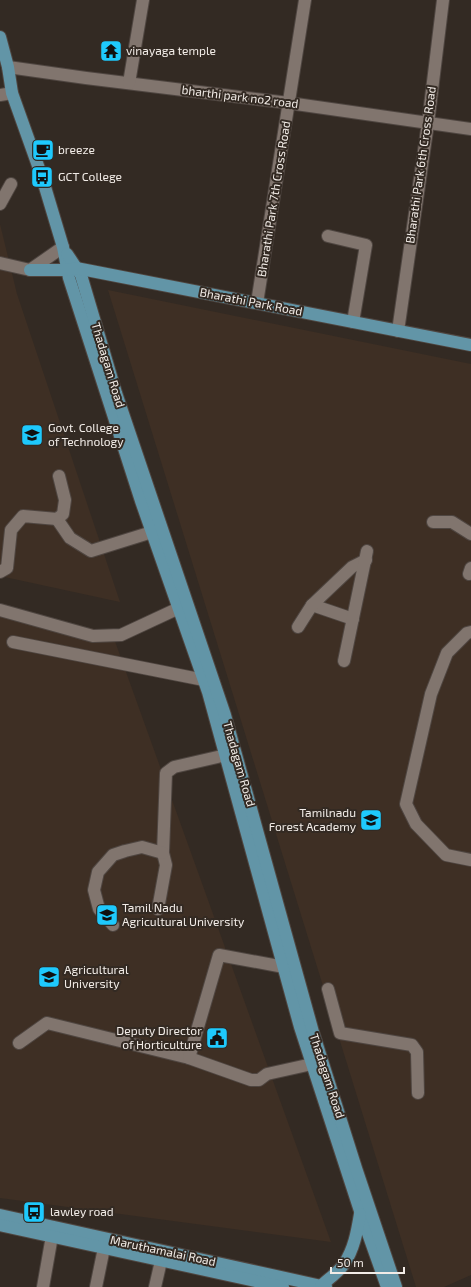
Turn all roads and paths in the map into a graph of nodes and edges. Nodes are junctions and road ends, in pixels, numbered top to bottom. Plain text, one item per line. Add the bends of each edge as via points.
1 (143, 0) edge
2 (305, 0) edge
3 (443, 0) edge
4 (0, 37) edge
5 (8, 67) junction
6 (129, 83) junction
7 (12, 93) junction
8 (0, 95) edge
9 (289, 103) junction
10 (428, 123) junction
11 (471, 129) edge
12 (11, 184) dead end
13 (0, 204) edge
14 (328, 236) dead end
15 (63, 247) junction
16 (0, 262) edge
17 (72, 269) junction
18 (30, 270) junction
19 (257, 303) junction
20 (353, 322) junction
21 (398, 331) junction
22 (471, 345) edge
23 (59, 476) dead end
24 (57, 519) junction
25 (433, 522) dead end
26 (152, 532) junction
27 (471, 534) edge
28 (0, 572) edge
29 (312, 605) junction
30 (179, 608) junction
31 (0, 610) edge
32 (353, 619) junction
33 (298, 627) dead end
34 (471, 632) edge
35 (13, 642) dead end
36 (344, 661) dead end
37 (204, 680) junction
38 (226, 755) junction
39 (163, 853) junction
40 (471, 860) edge
41 (158, 909) dead end
42 (112, 925) dead end
43 (284, 967) junction
44 (328, 989) dead end
45 (19, 1043) dead end
46 (189, 1058) junction
47 (312, 1064) junction
48 (418, 1093) dead end
49 (360, 1212) junction
50 (0, 1215) edge
51 (0, 1225) edge
52 (52, 1236) junction
53 (104, 1248) junction
54 (161, 1260) junction
55 (255, 1284) edge
56 (324, 1286) edge
57 (43, 1287) edge
58 (96, 1287) edge
59 (155, 1287) edge
60 (283, 1287) edge
61 (387, 1287) edge
62 (396, 1287) edge

1 - 6 street
2 - 9 street, Bharathi Park 7th Cross Road
3 - 10 street, Bharathi Park 6th Cross Road
4 - 5 main road, Thadagam Road
5 - 6 street, bharthi park no2 road
5 - 7 main road, Thadagam Road
6 - 9 street, bharthi park no2 road
7 - 8 street
7 - 15 main road, Thadagam Road via 42,177
9 - 10 street, bharthi park no2 road
9 - 19 street, Bharathi Park 7th Cross Road
10 - 11 street, bharthi park no2 road
10 - 21 street, Bharathi Park 6th Cross Road
12 - 13 street
14 - 20 street via 366,244
15 - 17 main road, Thadagam Road
15 - 18 street
16 - 18 street
17 - 18 main road, Bharathi Park Road
17 - 19 main road, Bharathi Park Road
17 - 26 main road, Thadagam Road
17 - 62 main road, Thadagam Road via 81,275 116,393 225,715 313,1032
19 - 20 main road, Bharathi Park Road
20 - 21 main road, Bharathi Park Road
21 - 22 main road, Bharathi Park Road
23 - 24 street via 65,500 63,514
24 - 26 street via 70,538 91,551
24 - 28 street via 23,516 11,530 7,568
25 - 27 street via 452,522
26 - 30 main road, Thadagam Road
29 - 32 street
29 - 32 street via 366,556
29 - 33 street
30 - 31 street via 121,635 94,636
30 - 37 main road, Thadagam Road
32 - 36 street
34 - 40 street via 447,653 431,694 406,804 416,824 446,855
35 - 37 street
37 - 38 main road, Thadagam Road
38 - 39 street via 174,767 166,773
38 - 43 main road, Thadagam Road
39 - 41 street via 166,865
39 - 42 street via 142,847 125,851 113,856 98,872 94,890 99,909
43 - 46 street via 219,955
43 - 47 main road, Thadagam Road
44 - 48 street via 340,1033 412,1045 417,1052
45 - 46 street via 47,1023
46 - 47 street via 251,1080 259,1080 267,1074
47 - 49 main road, Thadagam Road
49 - 56 main road via 357,1234 348,1257
49 - 61 main road, Thadagam Road
50 - 56 main road, Maruthamalai Road
51 - 52 main road, Maruthamalai Road
52 - 53 main road, Maruthamalai Road
52 - 57 street
53 - 54 main road, Maruthamalai Road
53 - 58 street
54 - 55 main road, Maruthamalai Road
54 - 59 street
55 - 60 main road, Maruthamalai Road

